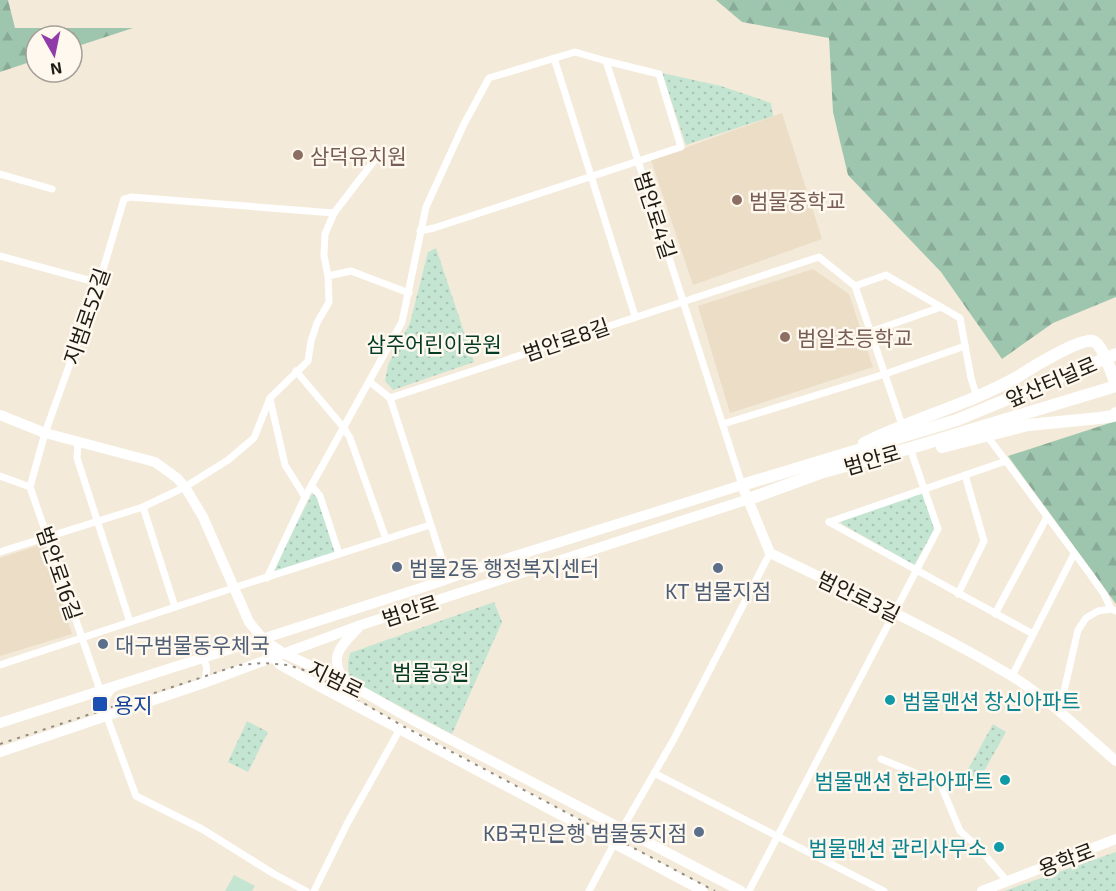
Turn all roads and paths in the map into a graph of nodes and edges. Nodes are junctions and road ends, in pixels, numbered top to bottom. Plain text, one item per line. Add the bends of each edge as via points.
1 (554, 58) junction
2 (606, 61) junction
3 (380, 153) dead end
4 (638, 160) junction
5 (0, 174) edge
6 (591, 175) junction
7 (52, 189) dead end
8 (334, 213) junction
9 (420, 231) junction
10 (0, 256) edge
11 (328, 276) junction
12 (99, 283) junction
13 (855, 286) junction
14 (409, 293) junction
15 (684, 300) junction
16 (941, 307) junction
17 (635, 316) junction
18 (870, 332) junction
19 (965, 345) junction
20 (1116, 354) edge
21 (296, 371) junction
22 (885, 374) junction
23 (370, 382) junction
24 (1116, 385) edge
25 (977, 397) junction
26 (270, 398) junction
27 (390, 398) junction
28 (987, 409) joint
29 (1116, 413) edge
30 (0, 415) edge
31 (994, 423) joint
32 (723, 424) junction
33 (902, 425) junction
34 (344, 428) junction
35 (45, 433) junction
36 (987, 436) junction
37 (78, 442) junction
38 (912, 454) junction
39 (831, 459) junction
40 (1006, 461) junction
41 (820, 474) junction
42 (965, 475) junction
43 (0, 476) edge
44 (742, 485) junction
45 (312, 486) junction
46 (30, 487) junction
47 (185, 487) junction
48 (925, 488) junction
49 (305, 497) junction
50 (749, 500) junction
51 (143, 507) junction
52 (1047, 517) junction
53 (98, 521) junction
54 (430, 525) junction
55 (47, 536) junction
56 (386, 539) junction
57 (0, 552) edge
58 (770, 553) junction
59 (339, 554) junction
60 (1074, 554) junction
61 (917, 570) junction
62 (267, 578) junction
63 (448, 578) junction
64 (232, 588) junction
65 (958, 594) junction
66 (175, 607) junction
67 (1114, 610) edge
68 (895, 613) junction
69 (995, 614) junction
70 (130, 622) junction
71 (361, 625) junction
72 (1033, 634) junction
73 (82, 639) junction
74 (263, 639) junction
75 (278, 655) junction
76 (199, 657) junction
77 (0, 665) edge
78 (1011, 676) junction
79 (344, 681) junction
80 (204, 683) junction
81 (119, 684) junction
82 (100, 690) junction
83 (1057, 710) junction
84 (107, 717) junction
85 (0, 723) edge
86 (400, 729) junction
87 (0, 752) edge
88 (881, 759) dead end
89 (1116, 761) edge
90 (656, 771) junction
91 (622, 828) junction
92 (779, 837) junction
93 (1116, 839) edge
94 (614, 844) junction
95 (1008, 881) junction
96 (306, 891) edge
97 (314, 891) edge
98 (589, 891) edge
99 (703, 891) edge
100 (741, 891) edge
101 (749, 891) edge
102 (884, 891) edge
103 (982, 891) edge

1 - 2 street via 576,52
1 - 6 street
1 - 9 street via 489,78 440,173
2 - 4 street, 범안로4길
2 - 4 street via 659,74 681,147
3 - 8 street
4 - 6 street
4 - 15 street, 범안로4길
5 - 7 street
6 - 9 street
6 - 17 street
8 - 11 street via 325,234
8 - 12 street, 지범로52길 via 124,199
9 - 14 street
10 - 12 street
11 - 14 street via 351,270
11 - 21 street via 329,302 314,332 308,361
12 - 35 street, 지범로52길
13 - 15 street, 범안로8길 via 819,257
13 - 16 street via 886,275
13 - 18 street
14 - 23 street via 402,322
15 - 17 street, 범안로8길
15 - 32 street, 범안로4길
16 - 18 street
16 - 19 street via 960,318
17 - 27 street, 범안로8길
18 - 22 street
19 - 22 street
19 - 25 street
20 - 28 highway, 앞산터널로
21 - 26 street
21 - 34 street
22 - 32 street
22 - 33 street
23 - 27 street
23 - 34 street
24 - 25 highway via 1101,350 1091,340
24 - 31 highway, 앞산터널로
25 - 33 highway
26 - 47 street via 254,438
26 - 49 street via 285,465
27 - 54 street
28 - 39 highway, 범안로
29 - 36 highway via 1028,425
30 - 35 main road
31 - 41 highway, 범안로
32 - 44 street, 범안로4길
33 - 39 highway
34 - 45 street
34 - 56 street
35 - 37 main road
35 - 46 street, 지범로52길
36 - 38 highway
36 - 40 street
37 - 47 main road via 155,462
37 - 53 street via 77,458
38 - 41 highway
38 - 48 street
39 - 44 highway, 범안로
40 - 42 street
40 - 52 street
41 - 50 highway, 범안로
42 - 48 street
42 - 65 street via 984,541
43 - 46 street
44 - 50 main road
44 - 63 main road, 범안로
45 - 49 street
45 - 59 street via 320,496
46 - 55 street, 범안로16길
47 - 51 street
47 - 64 main road via 203,517
48 - 61 street via 938,529
48 - 61 street via 830,522
49 - 62 street
50 - 58 main road
50 - 71 main road, 범안로
51 - 53 street
51 - 66 street
52 - 60 street
52 - 69 street
53 - 55 street
53 - 70 street
54 - 56 street
54 - 63 street
55 - 57 street
55 - 73 street, 범안로16길
56 - 59 street
58 - 68 main road, 범안로3길
58 - 90 street
59 - 62 street
60 - 67 street
60 - 72 street
61 - 65 street
61 - 68 street
62 - 64 street
63 - 74 main road, 범안로
64 - 66 street
64 - 74 main road via 249,622
65 - 69 street
66 - 70 street
67 - 83 street via 1098,611 1086,618 1078,630
68 - 78 main road, 범안로3길
68 - 92 street
69 - 72 street
70 - 73 street
71 - 75 main road, 범안로
71 - 79 main road via 340,646 336,670
72 - 78 street
73 - 77 street
73 - 82 street, 범안로16길
74 - 75 main road
74 - 76 main road, 범안로
75 - 79 main road, 지범로
75 - 80 main road, 범안로
75 - 86 main road via 279,664
76 - 80 street via 206,662
76 - 81 main road, 범안로
78 - 83 main road, 범안로3길
79 - 91 main road, 지범로
80 - 84 main road, 범안로
81 - 82 main road, 범안로
81 - 84 street via 107,694
82 - 85 main road
83 - 89 main road, 범안로3길
84 - 87 main road, 범안로
84 - 96 street via 136,796 202,829
86 - 94 main road
86 - 97 street
88 - 95 street via 940,783 960,831
90 - 91 street
90 - 92 street
91 - 94 street
91 - 100 main road, 지범로
92 - 101 street
92 - 102 street
93 - 95 main road, 용학로
94 - 98 street
94 - 99 main road
95 - 103 main road, 용학로

